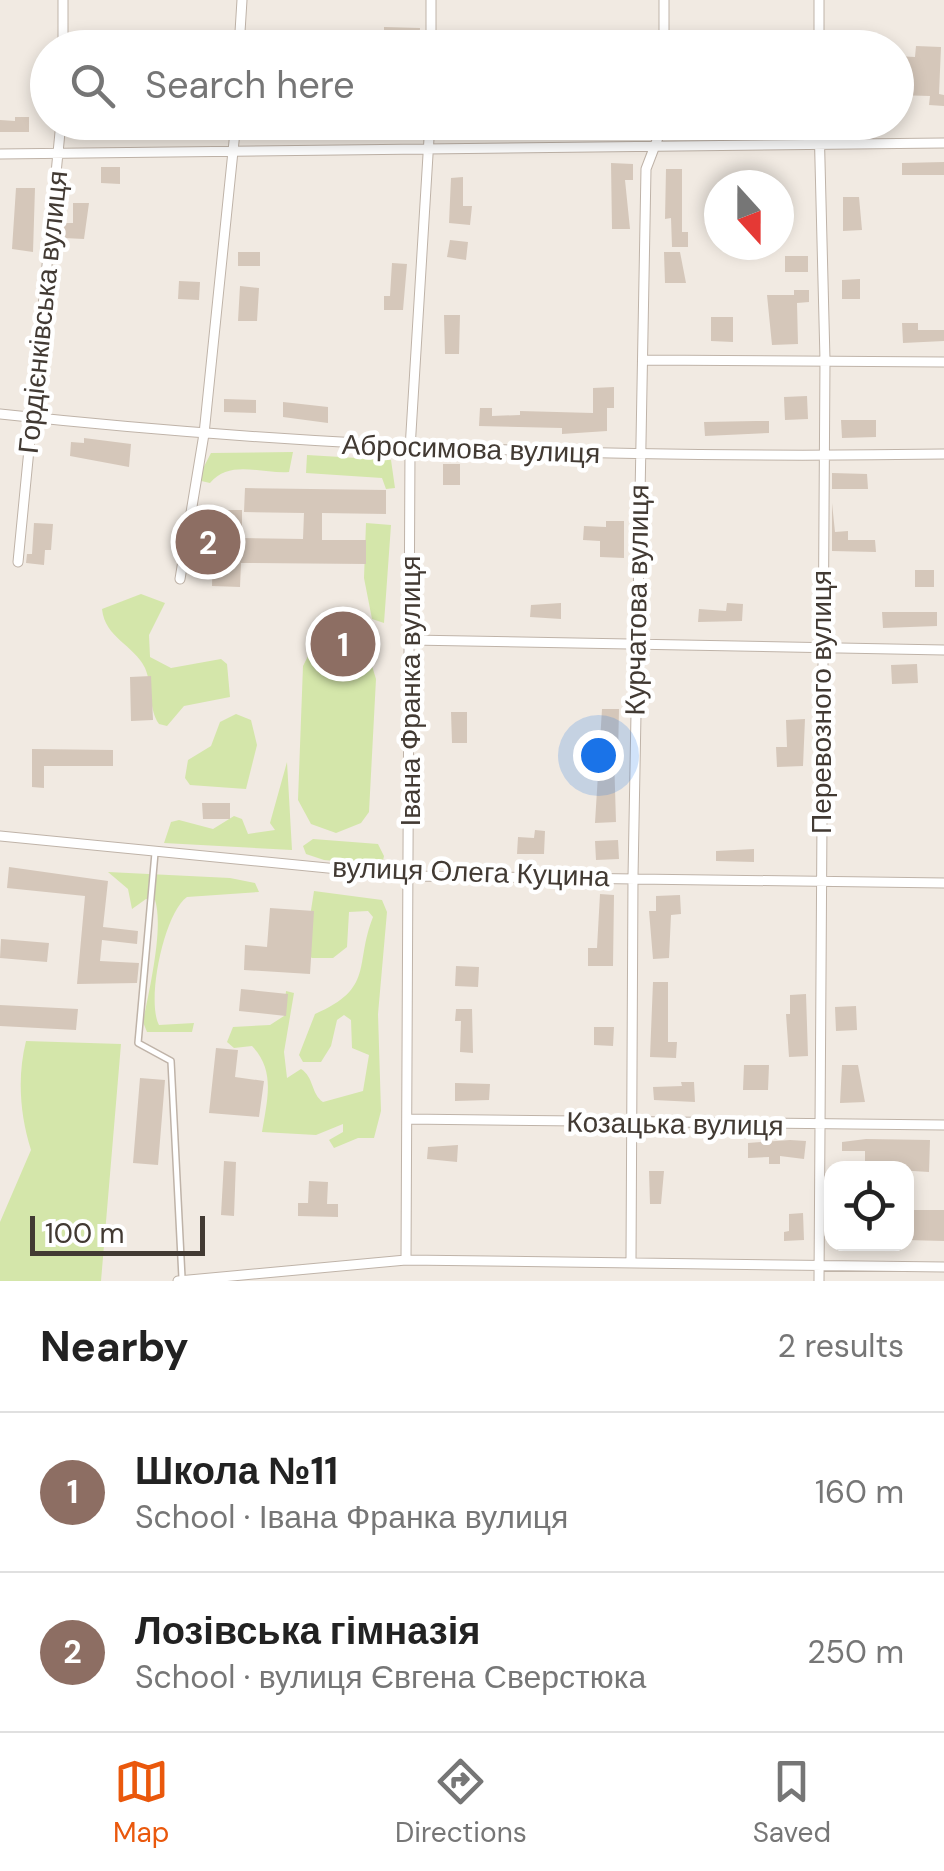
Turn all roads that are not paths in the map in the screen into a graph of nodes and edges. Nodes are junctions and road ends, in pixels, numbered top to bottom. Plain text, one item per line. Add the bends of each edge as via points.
1 (64, 0) edge
2 (242, 0) edge
3 (431, 0) edge
4 (664, 0) edge
5 (819, 0) edge
6 (63, 30) edge
7 (240, 30) edge
8 (430, 30) edge
9 (664, 30) edge
10 (819, 30) edge
11 (60, 140) edge
12 (235, 140) edge
13 (430, 140) edge
14 (658, 140) edge
15 (819, 141) junction
16 (944, 143) edge
17 (656, 147) junction
18 (430, 150) junction
19 (234, 152) junction
20 (0, 154) edge
21 (60, 154) junction
22 (645, 360) junction
23 (825, 360) junction
24 (944, 362) edge
25 (0, 414) edge
26 (30, 418) junction
27 (204, 434) junction
28 (410, 448) junction
29 (944, 454) edge
30 (640, 456) junction
31 (823, 456) junction
32 (18, 562) dead end
33 (180, 579) dead end
34 (411, 640) junction
35 (637, 644) junction
36 (821, 648) junction
37 (944, 650) edge
38 (0, 836) edge
39 (155, 853) junction
40 (409, 876) junction
41 (633, 877) junction
42 (820, 879) junction
43 (944, 883) edge
44 (407, 1118) junction
45 (630, 1124) junction
46 (821, 1125) junction
47 (944, 1125) edge
48 (406, 1260) junction
49 (631, 1260) junction
50 (819, 1264) junction
51 (944, 1267) edge
52 (180, 1279) edge
53 (819, 1281) edge

1 - 6 street
2 - 7 street
3 - 8 street
4 - 9 street
5 - 10 street
11 - 21 street, Гордієнківська вулиця
12 - 19 street
13 - 18 street, Івана Франка вулиця
14 - 17 street, Курчатова вулиця
15 - 16 street
15 - 17 street
15 - 23 street, Перевозного вулиця
17 - 18 street
17 - 22 street, Курчатова вулиця via 646,169
18 - 19 street
18 - 28 street, Івана Франка вулиця
19 - 21 street
19 - 27 street
20 - 21 street
21 - 26 street, Гордієнківська вулиця
22 - 23 street
22 - 30 street, Курчатова вулиця
23 - 24 street
23 - 31 street, Перевозного вулиця
25 - 26 street, Абросимова вулиця
26 - 27 street, Абросимова вулиця
26 - 32 street, Гордієнківська вулиця
27 - 28 street, Абросимова вулиця
27 - 33 street
28 - 30 street, Абросимова вулиця
28 - 34 street, Івана Франка вулиця
29 - 31 street, Абросимова вулиця
30 - 31 street, Абросимова вулиця
30 - 35 street, Курчатова вулиця
31 - 36 street, Перевозного вулиця
34 - 35 street
34 - 40 street, Івана Франка вулиця
35 - 36 street
35 - 41 street, Курчатова вулиця
36 - 37 street
36 - 42 street, Перевозного вулиця
38 - 39 street, вулиця Олега Куцина
39 - 40 street, вулиця Олега Куцина
39 - 52 lane via 138,1043 171,1060
40 - 41 street, вулиця Олега Куцина
40 - 44 street, Івана Франка вулиця
41 - 42 street, вулиця Олега Куцина
41 - 45 street, Курчатова вулиця
42 - 43 street, вулиця Олега Куцина
42 - 46 street, Перевозного вулиця
44 - 45 street, Козацька вулиця
44 - 48 street, Івана Франка вулиця
45 - 46 street, Козацька вулиця
45 - 49 street, Курчатова вулиця
46 - 47 street, Козацька вулиця
46 - 50 street, Перевозного вулиця
48 - 49 street
48 - 52 street
49 - 50 street
50 - 51 street
50 - 53 street, Перевозного вулиця

